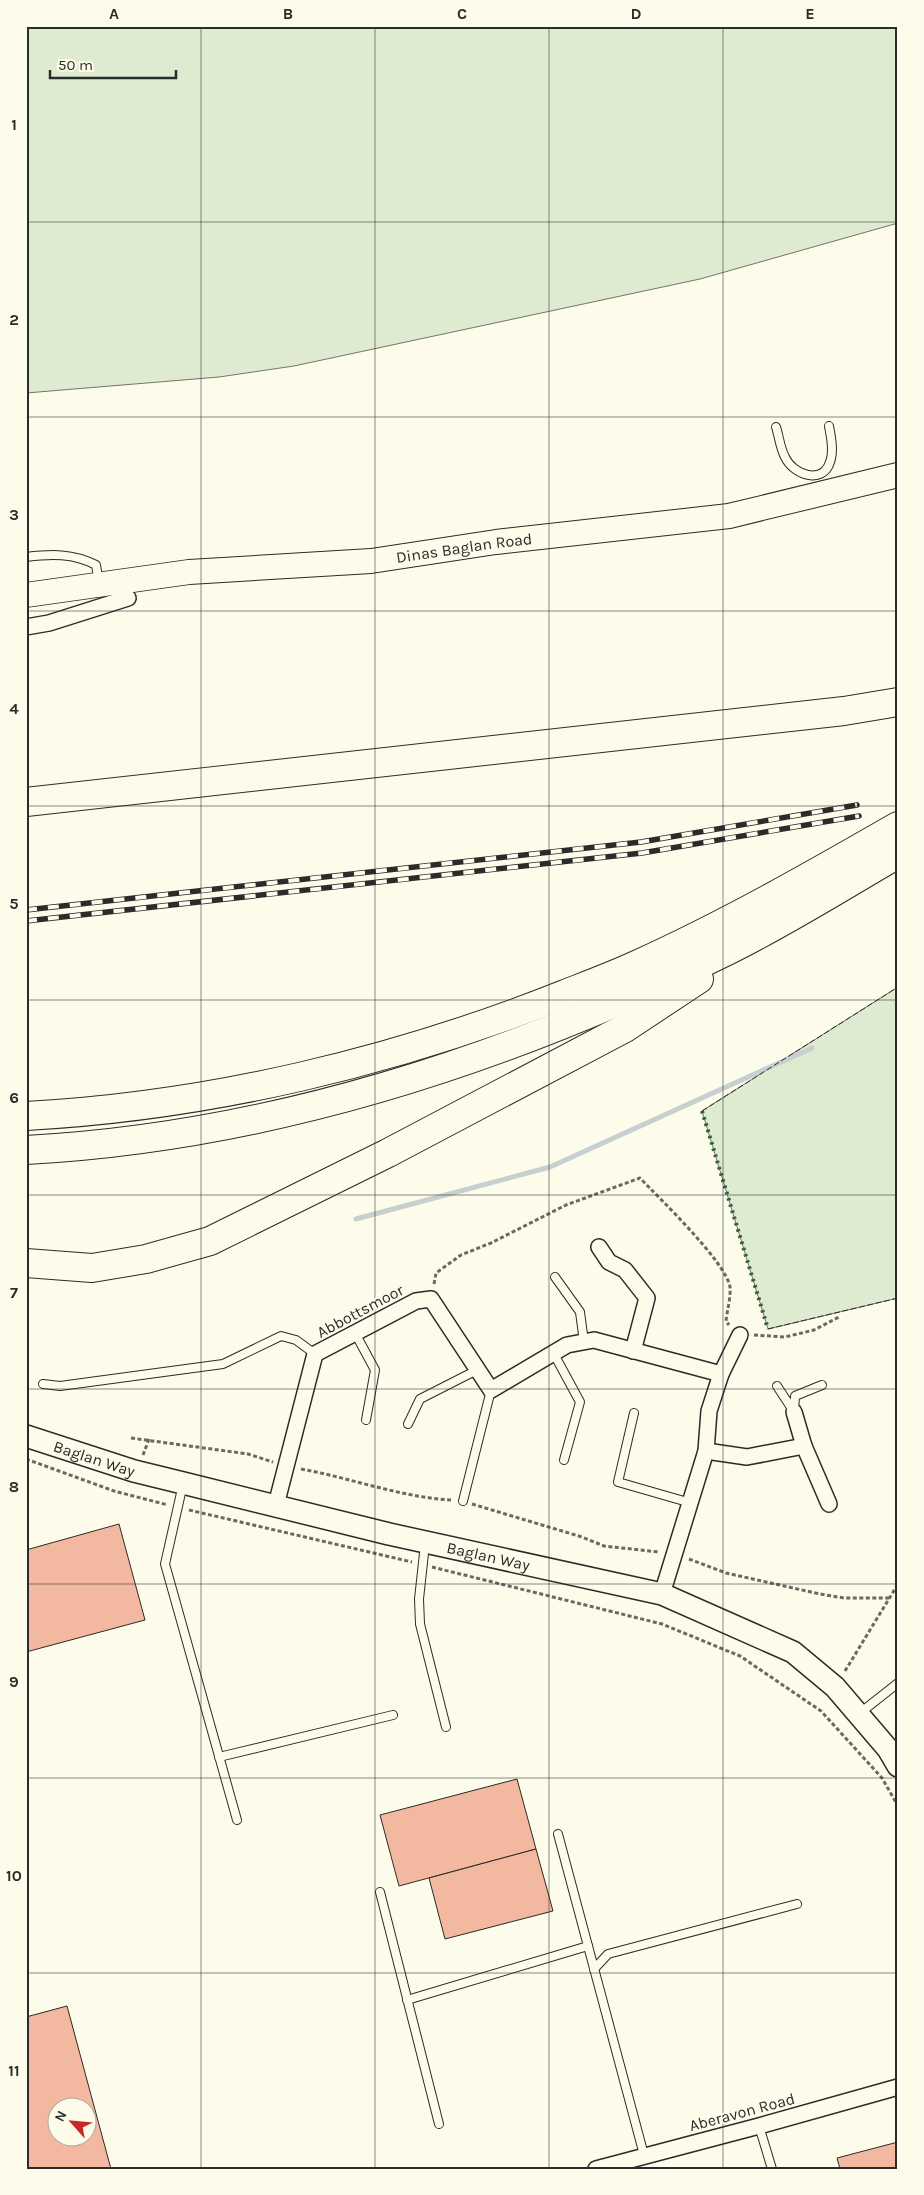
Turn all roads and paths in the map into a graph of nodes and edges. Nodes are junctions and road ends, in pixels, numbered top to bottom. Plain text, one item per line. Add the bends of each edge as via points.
1 (829, 426) dead end
2 (776, 427) dead end
3 (898, 475) edge
4 (819, 484) junction
5 (26, 557) edge
6 (100, 585) junction
7 (26, 595) edge
8 (128, 598) dead end
9 (26, 627) edge
10 (898, 702) edge
11 (26, 802) edge
12 (898, 826) edge
13 (898, 854) edge
14 (810, 905) junction
15 (26, 1116) edge
16 (26, 1150) edge
17 (599, 1247) dead end
18 (26, 1263) edge
19 (555, 1277) dead end
20 (839, 1318) dead end
21 (355, 1333) junction
22 (740, 1335) joint
23 (584, 1342) junction
24 (633, 1351) junction
25 (316, 1354) junction
26 (554, 1354) junction
27 (477, 1370) junction
28 (721, 1374) junction
29 (43, 1384) dead end
30 (822, 1385) dead end
31 (777, 1386) dead end
32 (491, 1390) junction
33 (794, 1412) junction
34 (634, 1414) dead end
35 (366, 1420) dead end
36 (408, 1424) dead end
37 (26, 1436) edge
38 (131, 1438) dead end
39 (804, 1446) junction
40 (706, 1451) junction
41 (26, 1460) edge
42 (564, 1460) dead end
43 (286, 1466) junction
44 (183, 1483) junction
45 (463, 1501) junction
46 (691, 1503) junction
47 (276, 1504) junction
48 (829, 1504) dead end
49 (177, 1507) junction
50 (425, 1542) junction
51 (675, 1554) junction
52 (422, 1564) junction
53 (898, 1584) edge
54 (662, 1594) junction
55 (889, 1598) junction
56 (898, 1683) edge
57 (835, 1687) junction
58 (393, 1714) dead end
59 (858, 1714) junction
60 (446, 1727) dead end
61 (219, 1758) junction
62 (898, 1766) edge
63 (898, 1806) edge
64 (237, 1820) dead end
65 (558, 1834) dead end
66 (380, 1892) dead end
67 (797, 1904) dead end
68 (588, 1946) junction
69 (594, 1970) junction
70 (408, 2000) junction
71 (898, 2087) edge
72 (439, 2124) dead end
73 (759, 2126) junction
74 (644, 2156) junction
75 (596, 2169) edge
76 (772, 2169) edge

1 - 4 lane via 830,462 822,472
2 - 4 lane via 785,458 803,475
3 - 4 main road, Dinas Baglan Road
4 - 6 main road, Dinas Baglan Road via 729,516 496,542 371,561 189,572
5 - 6 lane via 54,554 82,558 96,565
6 - 7 main road, Dinas Baglan Road
8 - 9 street
10 - 11 highway via 844,711
12 - 15 highway via 717,927 632,967 443,1038 346,1065 245,1087 146,1105
13 - 14 highway
14 - 16 highway via 729,950 642,991 450,1065 351,1095 252,1119 152,1137
14 - 18 highway via 626,1028 388,1153 210,1241 146,1259 92,1268
17 - 24 street via 608,1262 625,1270 648,1298
19 - 23 lane via 580,1312
20 - 22 path via 814,1330 785,1337
21 - 25 street, Abbottsmoor
21 - 27 street, Abbottsmoor via 416,1301 431,1299
21 - 35 lane via 375,1370
22 - 28 street
23 - 24 street via 594,1340
23 - 26 street via 567,1346
24 - 28 street
25 - 29 lane via 296,1340 281,1336 223,1364 60,1386
25 - 43 street, Abbottsmoor
26 - 32 street
26 - 42 lane via 580,1402
27 - 32 street, Abbottsmoor
27 - 36 lane via 420,1399
28 - 40 street via 709,1411
30 - 33 lane via 795,1396
31 - 33 lane
32 - 45 lane
33 - 39 street
34 - 46 lane via 618,1482
37 - 44 street, Baglan Way
38 - 43 path via 248,1454
39 - 40 street via 747,1457
39 - 48 street
40 - 46 street
41 - 49 path via 114,1491
43 - 45 path via 429,1499
43 - 47 street, Abbottsmoor
44 - 47 street, Baglan Way
44 - 49 lane
45 - 51 path via 604,1546
46 - 51 street
47 - 50 street, Baglan Way
49 - 52 path
49 - 61 lane via 165,1564
50 - 52 lane
50 - 54 street, Baglan Way
51 - 54 street
51 - 55 path via 726,1573 820,1594 844,1598
52 - 60 lane via 420,1624
52 - 63 path via 662,1624 740,1656 821,1710 882,1778
53 - 55 path
54 - 57 street, Baglan Way via 793,1652
55 - 57 path
56 - 59 lane
57 - 59 street, Baglan Way
58 - 61 lane
59 - 62 street, Baglan Way
61 - 64 lane
65 - 68 lane
66 - 70 lane
67 - 69 lane via 608,1954
68 - 69 lane
68 - 70 lane
69 - 74 lane
70 - 72 lane
71 - 73 street, Aberavon Road
73 - 74 street, Aberavon Road
73 - 76 lane
74 - 75 street, Aberavon Road

